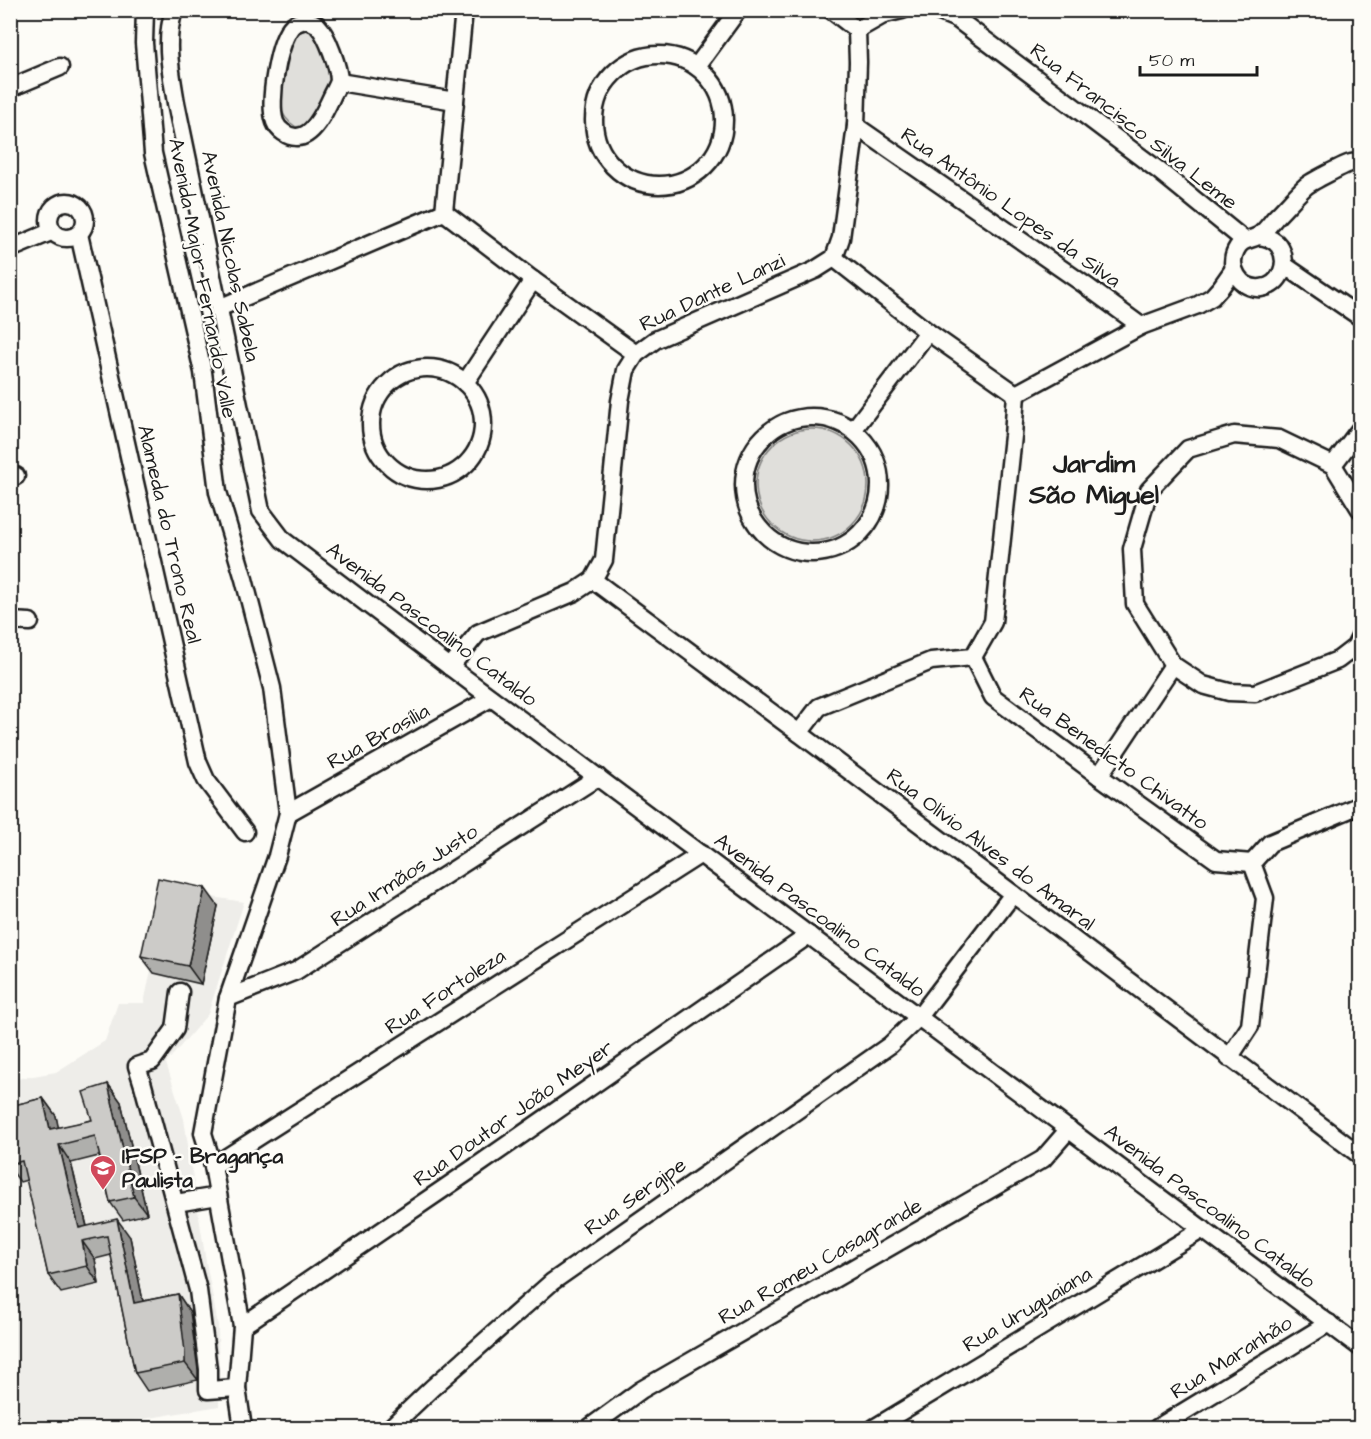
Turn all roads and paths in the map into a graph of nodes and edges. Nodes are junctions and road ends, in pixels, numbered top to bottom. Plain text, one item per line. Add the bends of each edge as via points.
1 (145, 10) edge
2 (174, 10) edge
3 (464, 10) edge
4 (738, 10) edge
5 (831, 10) edge
6 (902, 10) edge
7 (935, 10) edge
8 (857, 30) junction
9 (697, 66) junction
10 (60, 67) dead end
11 (339, 82) junction
12 (10, 88) edge
13 (455, 101) junction
14 (856, 126) junction
15 (1360, 162) edge
16 (444, 212) junction
17 (52, 231) junction
18 (79, 234) junction
19 (1251, 238) junction
20 (10, 249) edge
21 (834, 258) junction
22 (1284, 265) junction
23 (1233, 270) junction
24 (533, 280) junction
25 (219, 308) junction
26 (1360, 317) edge
27 (1141, 326) junction
28 (928, 332) junction
29 (636, 354) junction
30 (465, 383) junction
31 (1016, 394) junction
32 (854, 429) junction
33 (1360, 429) edge
34 (1333, 465) junction
35 (1360, 509) edge
36 (261, 511) joint
37 (593, 580) junction
38 (10, 621) edge
39 (30, 622) dead end
40 (1360, 637) edge
41 (973, 657) junction
42 (1173, 665) junction
43 (450, 667) junction
44 (491, 698) junction
45 (799, 733) junction
46 (1099, 776) junction
47 (598, 777) junction
48 (1360, 805) edge
49 (288, 813) junction
50 (245, 832) dead end
51 (701, 854) junction
52 (1252, 863) junction
53 (1013, 894) junction
54 (809, 935) junction
55 (180, 992) dead end
56 (228, 998) junction
57 (919, 1017) junction
58 (1229, 1058) junction
59 (1069, 1129) junction
60 (1360, 1155) edge
61 (213, 1166) junction
62 (218, 1196) junction
63 (176, 1203) junction
64 (1203, 1229) junction
65 (1329, 1323) junction
66 (242, 1326) junction
67 (1360, 1347) edge
68 (237, 1388) junction
69 (243, 1428) edge
70 (390, 1428) edge
71 (589, 1428) edge
72 (874, 1428) edge
73 (1157, 1428) edge

1 - 49 street, Avenida Major Fernando Valle via 153,153 203,372 218,492 272,688
2 - 25 street, Avenida Nicolas Sabela via 168,54
3 - 13 street
4 - 9 street
5 - 8 street
6 - 8 street via 885,14
7 - 19 street, Rua Francisco Silva Leme via 957,19
8 - 14 street
9 - 9 street via 678,57 646,56 617,70 602,86 594,117 600,149 612,167 630,180 651,186 672,185 692,177 709,163 720,144 725,123 722,101
10 - 12 street
11 - 11 street via 334,55 324,33 306,20 295,24 287,33 276,70 272,106 276,124 285,134 304,136 314,128
11 - 13 street
13 - 16 street
14 - 21 street via 841,238
14 - 27 street, Rua Antônio Lopes da Silva
15 - 19 street via 1308,185
16 - 24 street
16 - 25 street
17 - 18 street via 65,238
17 - 18 street via 52,211 69,202 76,204 84,215
17 - 20 street
18 - 50 street, Alameda do Trono Real via 198,762 206,780
19 - 22 street via 1270,238 1278,245
19 - 23 street via 1236,248
21 - 28 street
21 - 29 street, Rua Dante Lanzi via 655,340
22 - 23 street via 1272,284 1261,288 1239,280
22 - 26 street
23 - 27 street via 1212,297
24 - 29 street
24 - 30 street
25 - 36 street, Avenida Nicolas Sabela
27 - 31 street
28 - 31 street
28 - 32 street
29 - 37 street, Rua Dante Lanzi via 626,370 620,401 604,560
30 - 30 street via 450,372 431,368 395,378 373,408 374,445 384,461 415,480 433,481 451,476 466,465 477,451 483,424 477,398
31 - 41 street via 993,622
32 - 32 street via 834,419 811,416 789,420 770,431 754,448 746,469 744,492 750,513 763,532 781,546 802,553 825,552 846,544 863,530 876,511 881,489 879,466
33 - 34 street
34 - 35 street
34 - 42 street via 1279,439 1234,435 1188,449 1149,490 1132,549 1135,604
36 - 43 street, Avenida Pascoalino Cataldo via 283,540
37 - 43 street via 575,592 478,633
37 - 45 street, Rua Olívio Alves do Amaral
38 - 39 street
40 - 42 street via 1355,647 1338,660 1255,693 1203,685
41 - 45 street via 930,661 819,707
41 - 46 street, Rua Benedicto Chivatto via 993,697
42 - 46 street
43 - 44 street, Avenida Pascoalino Cataldo
44 - 47 street, Avenida Pascoalino Cataldo
44 - 49 street, Rua Brasília
45 - 53 street, Rua Olívio Alves do Amaral
46 - 52 street, Rua Benedicto Chivatto via 1216,860
47 - 51 street, Avenida Pascoalino Cataldo
47 - 56 street, Rua Irmãos Justo via 296,971
48 - 52 street via 1270,843
49 - 56 street, Avenida Major Fernando Valle
51 - 54 street, Avenida Pascoalino Cataldo
51 - 61 street, Rua Fortoleza
52 - 58 street via 1265,898 1250,1026
53 - 57 street, Rua Sergipe
53 - 58 street, Rua Olívio Alves do Amaral
54 - 57 street, Avenida Pascoalino Cataldo
54 - 66 street, Rua Doutor João Meyer
55 - 63 street via 175,1029 152,1061 137,1066
56 - 61 street, Avenida Major Fernando Valle via 202,1133
57 - 59 street, Avenida Pascoalino Cataldo
57 - 70 street, Rua Sergipe via 890,1045 552,1282
58 - 60 street, Rua Olívio Alves do Amaral
59 - 64 street, Avenida Pascoalino Cataldo
59 - 71 street, Rua Romeu Casagrande via 1044,1159 641,1390
61 - 62 street, Avenida Major Fernando Valle
62 - 63 street
62 - 66 street, Avenida Major Fernando Valle
63 - 68 street via 198,1290 208,1390
64 - 65 street, Avenida Pascoalino Cataldo
64 - 72 street, Rua Uruguaiana
65 - 67 street, Avenida Pascoalino Cataldo
65 - 73 street, Rua Maranhão
66 - 68 street, Avenida Major Fernando Valle
68 - 69 street, Avenida Major Fernando Valle

